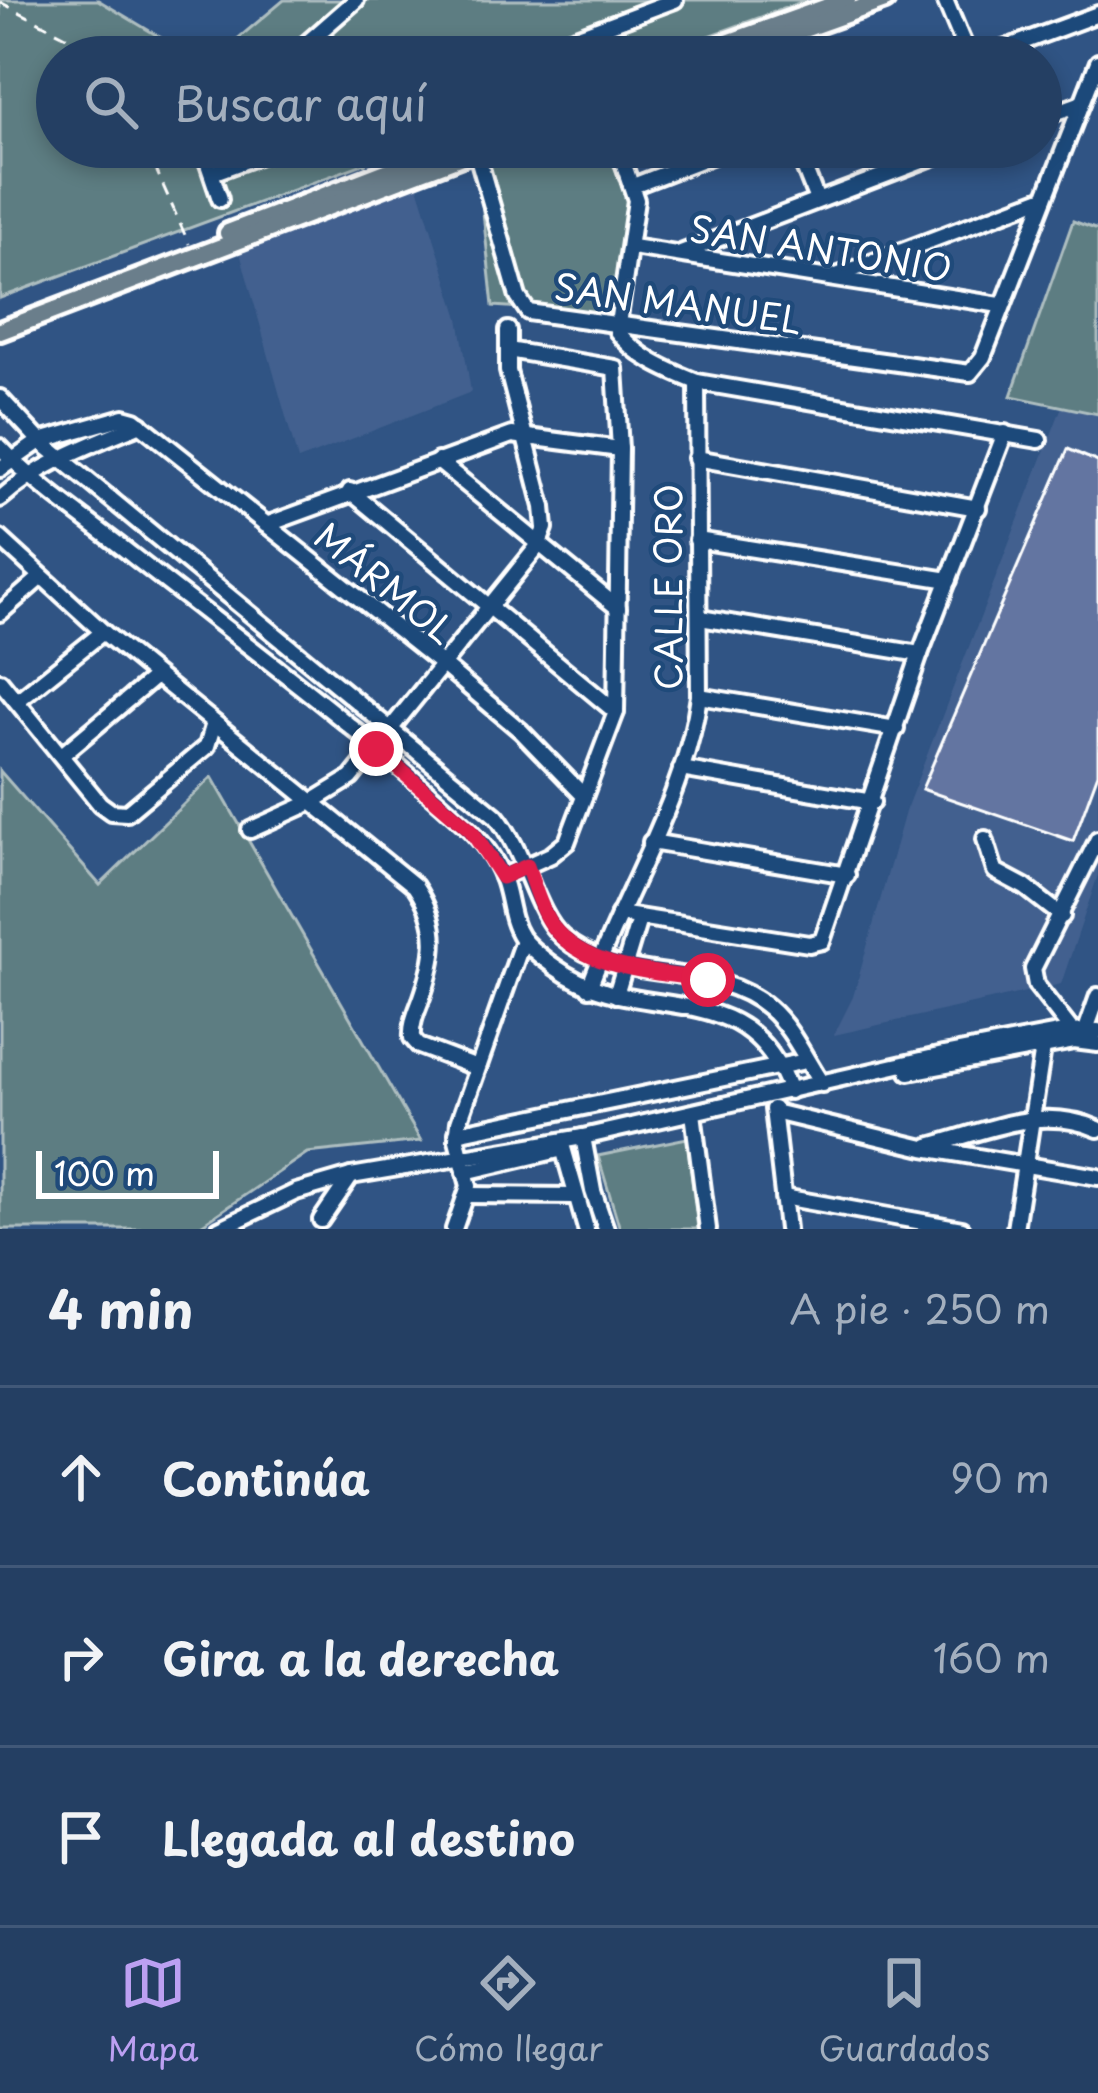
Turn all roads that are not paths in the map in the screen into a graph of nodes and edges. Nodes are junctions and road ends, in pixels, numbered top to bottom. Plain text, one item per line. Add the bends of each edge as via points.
1 (356, 0) edge
2 (675, 0) edge
3 (847, 0) edge
4 (885, 0) edge
5 (946, 0) edge
6 (1098, 14) edge
7 (315, 36) edge
8 (578, 36) edge
9 (776, 36) edge
10 (783, 36) edge
11 (961, 36) edge
12 (1039, 36) edge
13 (1098, 62) edge
14 (1082, 103) junction
15 (1062, 110) edge
16 (1062, 154) edge
17 (210, 168) edge
18 (225, 168) edge
19 (397, 168) edge
20 (427, 168) edge
21 (484, 168) edge
22 (626, 168) edge
23 (680, 168) edge
24 (805, 168) edge
25 (903, 168) edge
26 (1056, 168) edge
27 (212, 173) junction
28 (633, 186) junction
29 (1045, 197) junction
30 (220, 199) dead end
31 (818, 200) junction
32 (632, 248) junction
33 (678, 254) junction
34 (829, 278) junction
35 (1000, 305) junction
36 (0, 320) edge
37 (617, 323) junction
38 (508, 330) dead end
39 (0, 331) edge
40 (508, 350) junction
41 (697, 382) junction
42 (0, 398) edge
43 (141, 424) junction
44 (1005, 433) junction
45 (524, 435) junction
46 (1039, 440) dead end
47 (40, 442) junction
48 (620, 449) junction
49 (61, 457) junction
50 (4, 458) edge
51 (696, 458) junction
52 (438, 461) junction
53 (29, 474) junction
54 (350, 491) junction
55 (0, 499) edge
56 (978, 508) junction
57 (266, 525) junction
58 (0, 538) edge
59 (697, 540) junction
60 (538, 546) junction
61 (40, 578) junction
62 (949, 580) junction
63 (489, 605) junction
64 (618, 608) junction
65 (0, 614) edge
66 (700, 618) junction
67 (103, 632) junction
68 (920, 654) junction
69 (442, 665) junction
70 (156, 676) junction
71 (0, 682) edge
72 (699, 696) junction
73 (17, 701) junction
74 (616, 712) junction
75 (214, 723) junction
76 (394, 728) junction
77 (896, 729) junction
78 (376, 749) junction
79 (63, 754) junction
80 (681, 769) junction
81 (584, 796) junction
82 (312, 802) junction
83 (872, 802) junction
84 (250, 830) dead end
85 (985, 839) dead end
86 (1098, 839) edge
87 (651, 842) junction
88 (527, 866) junction
89 (847, 875) junction
90 (502, 877) junction
91 (619, 914) junction
92 (1062, 916) junction
93 (639, 919) junction
94 (523, 940) junction
95 (600, 959) junction
96 (624, 966) junction
97 (589, 988) junction
98 (616, 995) junction
99 (1098, 996) edge
100 (1085, 1031) edge
101 (1043, 1043) junction
102 (1098, 1044) edge
103 (806, 1061) junction
104 (781, 1067) junction
105 (477, 1068) junction
106 (822, 1084) junction
107 (790, 1091) junction
108 (772, 1103) junction
109 (693, 1117) junction
110 (1030, 1120) junction
111 (1098, 1129) edge
112 (457, 1133) junction
113 (584, 1141) junction
114 (562, 1145) junction
115 (924, 1148) junction
116 (1023, 1162) junction
117 (463, 1165) junction
118 (351, 1176) junction
119 (1098, 1177) edge
120 (468, 1195) junction
121 (574, 1196) junction
122 (783, 1197) junction
123 (321, 1220) dead end
124 (219, 1229) edge
125 (454, 1229) edge
126 (586, 1229) edge
127 (606, 1229) edge
128 (708, 1229) edge
129 (787, 1229) edge
130 (962, 1229) edge
131 (1015, 1229) edge

1 - 7 street
2 - 8 street
3 - 9 main road
4 - 10 main road
5 - 11 street
6 - 12 street
13 - 14 street
14 - 15 street
14 - 16 street
17 - 27 street
18 - 27 street
19 - 36 main road
20 - 39 main road
21 - 37 street, SAN MANUEL via 528,312
22 - 28 street
23 - 28 street
24 - 31 street
25 - 31 street
26 - 29 street
27 - 30 street
28 - 32 street
29 - 34 street
29 - 35 street
31 - 33 street
32 - 33 street, SAN ANTONIO
32 - 37 street
33 - 34 street, SAN ANTONIO
34 - 35 street, SAN ANTONIO
35 - 37 street, SAN MANUEL via 983,357 964,374
37 - 41 street via 639,352
38 - 40 street
40 - 45 street
40 - 48 street via 616,368
41 - 44 street
41 - 51 street, CALLE ORO
42 - 47 street
43 - 47 street via 124,417
43 - 49 street
43 - 57 street, MÁRMOL
44 - 46 street
44 - 56 street
45 - 48 street
45 - 52 street
45 - 60 street via 543,507
47 - 49 street
47 - 50 street
48 - 64 street
49 - 53 street
49 - 76 street
50 - 53 street
51 - 56 street
51 - 59 street, CALLE ORO
52 - 54 street
52 - 60 street
53 - 55 street
53 - 78 street
54 - 57 street
54 - 63 street
56 - 62 street
57 - 69 street, MÁRMOL
58 - 61 street
59 - 62 street
59 - 66 street, CALLE ORO
60 - 63 street
60 - 64 street
61 - 65 street
61 - 67 street
62 - 68 street
63 - 69 street
63 - 74 street
64 - 74 street
66 - 68 street
66 - 72 street, CALLE ORO
67 - 70 street
67 - 73 street
68 - 77 street
69 - 76 street
69 - 81 street, MÁRMOL
70 - 75 street
70 - 79 street
71 - 73 street
72 - 77 street
72 - 80 street, CALLE ORO
73 - 79 street
74 - 81 street
75 - 79 street via 208,746 127,813 100,804
75 - 82 street
76 - 78 street
76 - 88 street via 496,816
77 - 83 street
78 - 82 street via 346,782
78 - 90 street via 471,830
80 - 83 street
80 - 87 street, CALLE ORO
81 - 88 street via 567,842
82 - 84 street
82 - 105 street via 416,886 433,919 435,954 412,1038
83 - 89 street
85 - 92 street via 995,871
86 - 92 street
87 - 89 street
87 - 91 street, CALLE ORO
88 - 90 street
88 - 95 street via 549,922
89 - 93 street via 817,944
90 - 94 street
91 - 93 street
91 - 95 street, CALLE ORO
92 - 100 street via 1033,975
93 - 96 street
94 - 97 street
94 - 105 street
95 - 96 street
95 - 97 street, CALLE ORO
96 - 98 street
96 - 103 street via 750,995 780,1019
97 - 98 street
98 - 104 street via 723,1015 752,1030
99 - 100 street
100 - 101 street
101 - 102 street
101 - 106 street
101 - 108 street
101 - 110 street
103 - 104 street
103 - 106 street
104 - 107 street
104 - 112 street
105 - 112 street
106 - 107 street
107 - 108 street
108 - 109 street
108 - 115 street
108 - 122 street
109 - 113 street
109 - 128 street
110 - 111 street via 1065,1117
110 - 115 street
110 - 116 street
112 - 117 street
113 - 114 street
113 - 127 street
114 - 117 street
114 - 121 street
115 - 116 street
116 - 119 street
116 - 131 street
117 - 118 street
117 - 120 street
118 - 123 street
118 - 124 street
120 - 121 street
120 - 125 street
121 - 126 street
122 - 129 street
122 - 130 street

